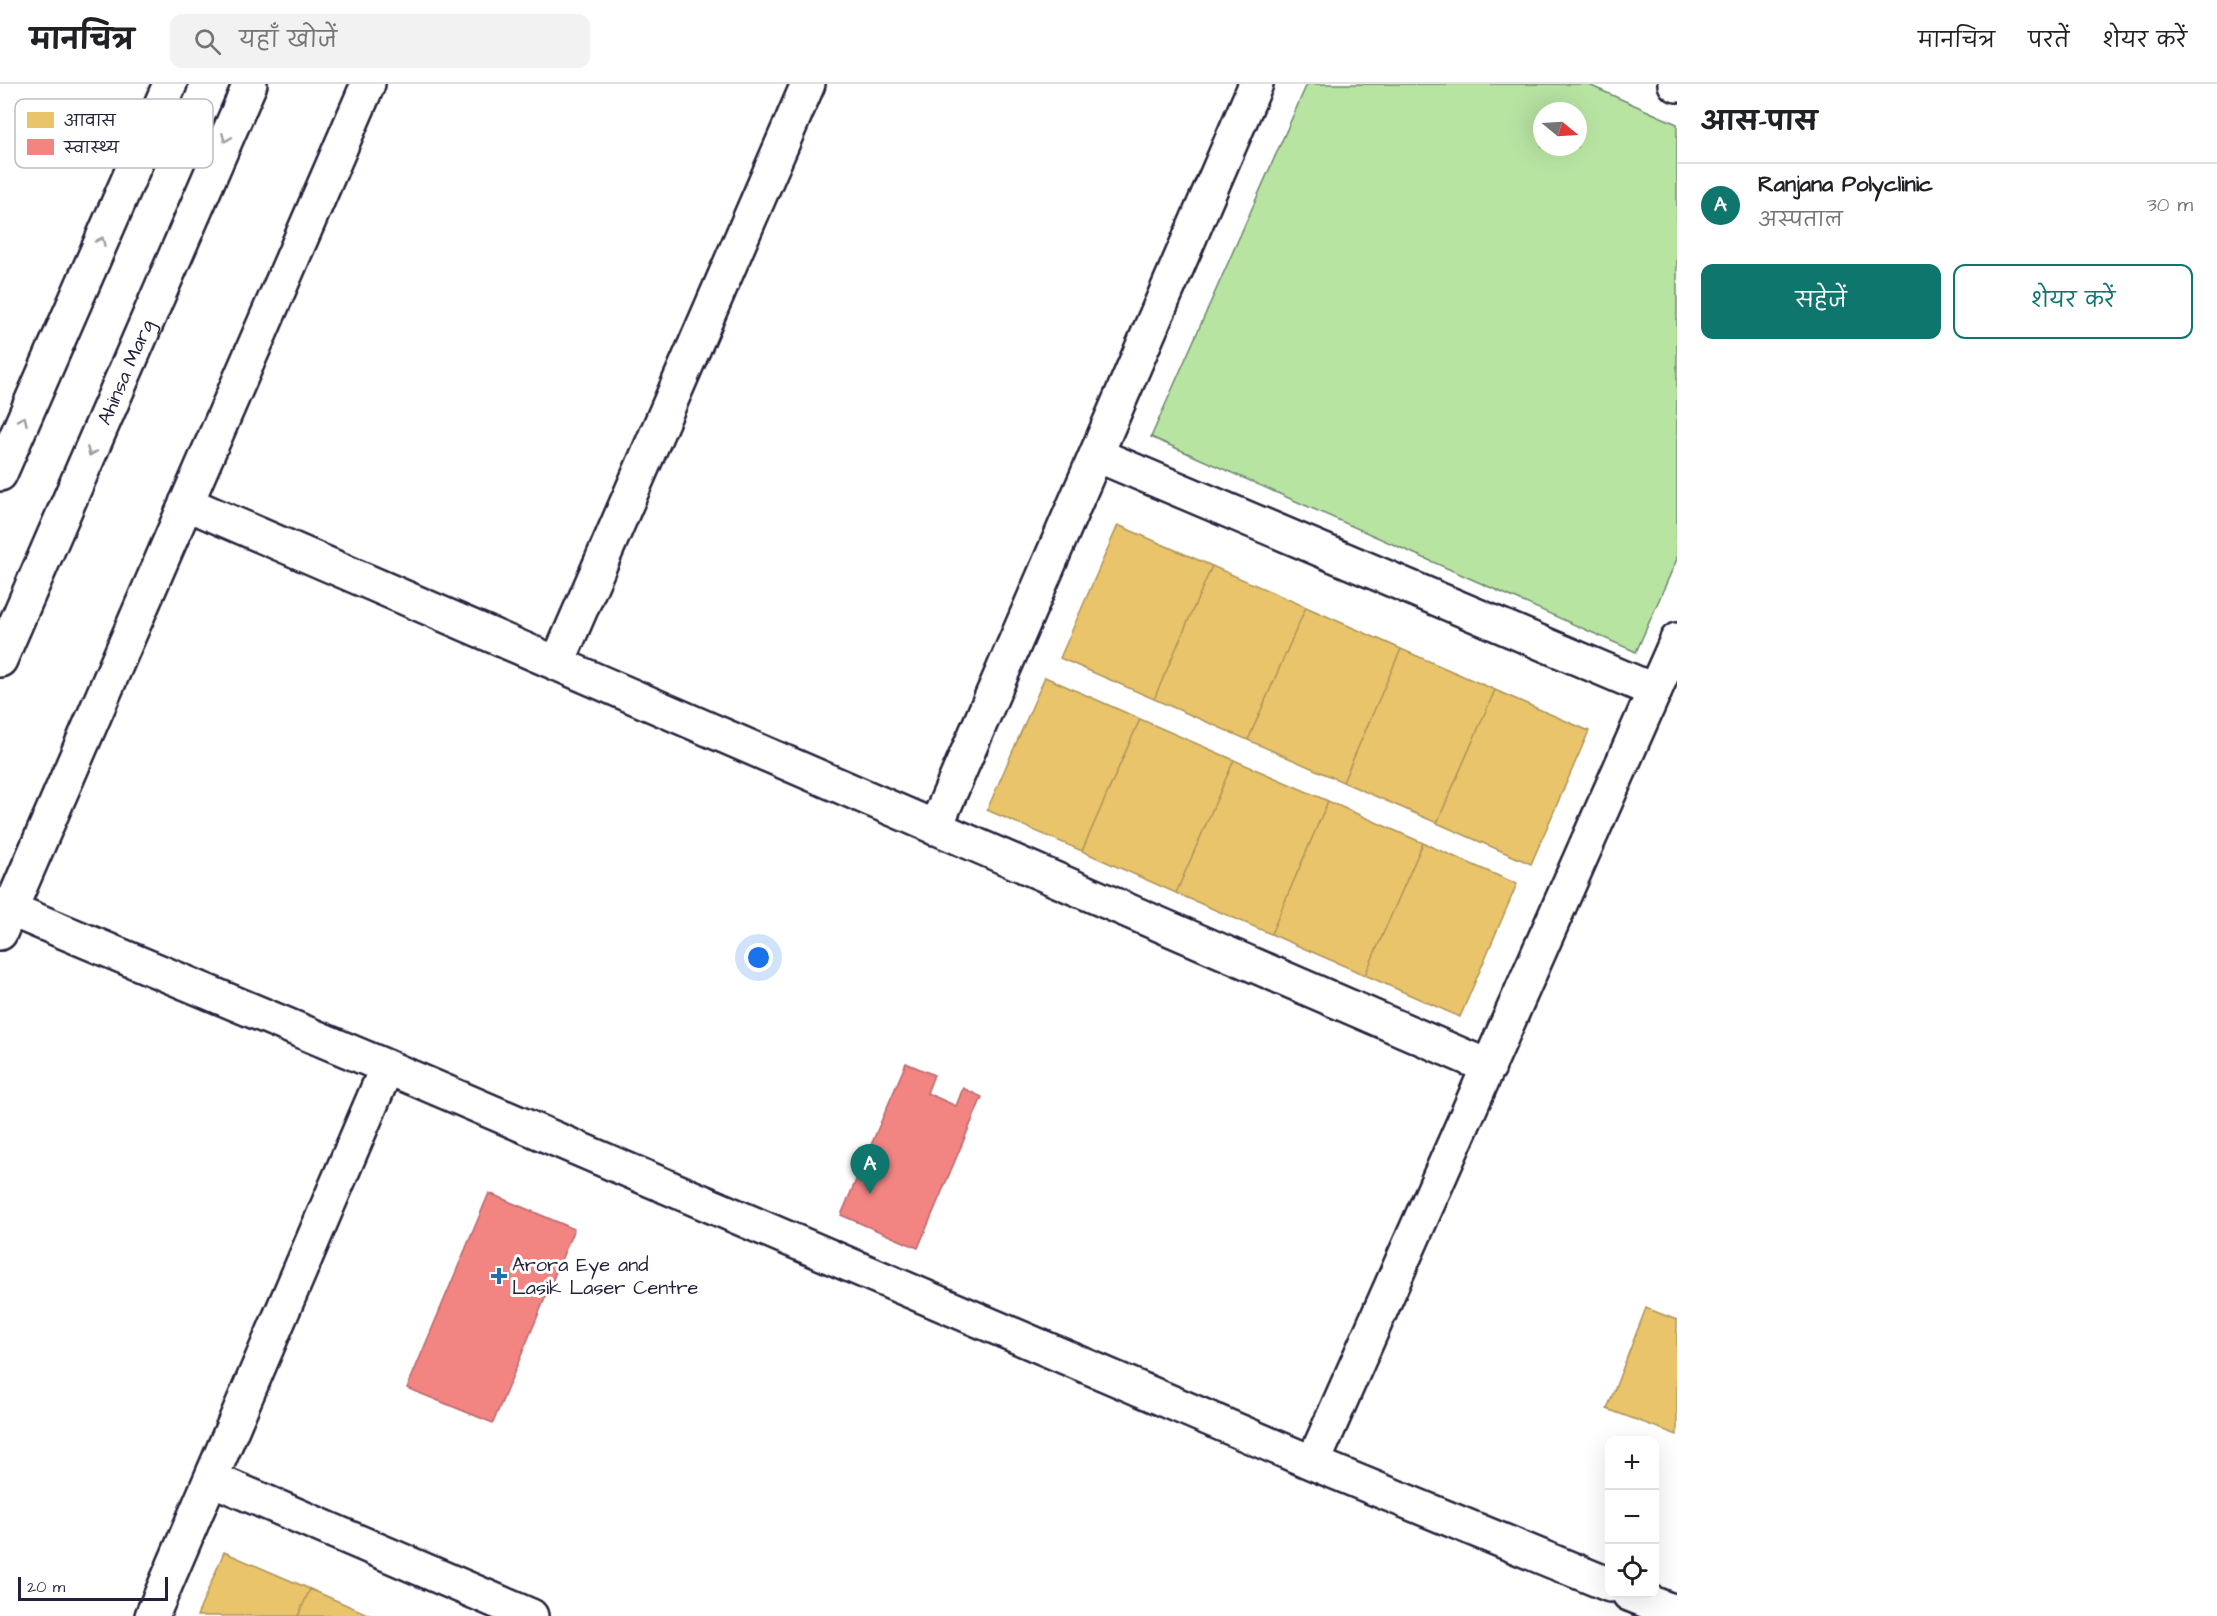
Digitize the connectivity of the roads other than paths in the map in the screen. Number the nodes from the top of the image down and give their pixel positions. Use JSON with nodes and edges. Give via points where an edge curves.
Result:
{"nodes":[{"id":1,"x":170,"y":84,"type":"edge"},
{"id":2,"x":250,"y":84,"type":"edge"},
{"id":3,"x":368,"y":84,"type":"edge"},
{"id":4,"x":808,"y":84,"type":"edge"},
{"id":5,"x":1256,"y":84,"type":"edge"},
{"id":6,"x":163,"y":99,"type":"edge"},
{"id":7,"x":133,"y":168,"type":"edge"},
{"id":8,"x":1096,"y":455,"type":"junction"},
{"id":9,"x":0,"y":474,"type":"edge"},
{"id":10,"x":186,"y":503,"type":"junction"},
{"id":11,"x":1677,"y":640,"type":"edge"},
{"id":12,"x":0,"y":660,"type":"edge"},
{"id":13,"x":557,"y":664,"type":"junction"},
{"id":14,"x":1655,"y":691,"type":"junction"},
{"id":15,"x":935,"y":828,"type":"junction"},
{"id":16,"x":3,"y":916,"type":"edge"},
{"id":17,"x":387,"y":1067,"type":"junction"},
{"id":18,"x":1489,"y":1067,"type":"junction"},
{"id":19,"x":1313,"y":1463,"type":"junction"},
{"id":20,"x":212,"y":1479,"type":"junction"},
{"id":21,"x":1605,"y":1583,"type":"edge"},
{"id":22,"x":1641,"y":1598,"type":"edge"},
{"id":23,"x":1677,"y":1613,"type":"edge"},
{"id":24,"x":153,"y":1616,"type":"edge"},
{"id":25,"x":531,"y":1616,"type":"edge"}],
"edges":[{"from":6,"to":1,"type":"street","one_way":true},
{"from":2,"to":12,"type":"street","name":"Ahinsa Marg","one_way":true},
{"from":3,"to":10,"type":"street"},
{"from":4,"to":13,"type":"street"},
{"from":5,"to":8,"type":"street"},
{"from":9,"to":7,"type":"street","one_way":true},
{"from":8,"to":14,"type":"street"},
{"from":8,"to":15,"type":"street"},
{"from":10,"to":13,"type":"street"},
{"from":10,"to":16,"type":"street"},
{"from":11,"to":14,"type":"street"},
{"from":13,"to":15,"type":"street"},
{"from":14,"to":18,"type":"street"},
{"from":15,"to":18,"type":"street"},
{"from":16,"to":17,"type":"street"},
{"from":17,"to":19,"type":"street"},
{"from":17,"to":20,"type":"street"},
{"from":18,"to":19,"type":"street"},
{"from":19,"to":21,"type":"street"},
{"from":20,"to":24,"type":"street"},
{"from":20,"to":25,"type":"street"},
{"from":22,"to":23,"type":"street"}]}
